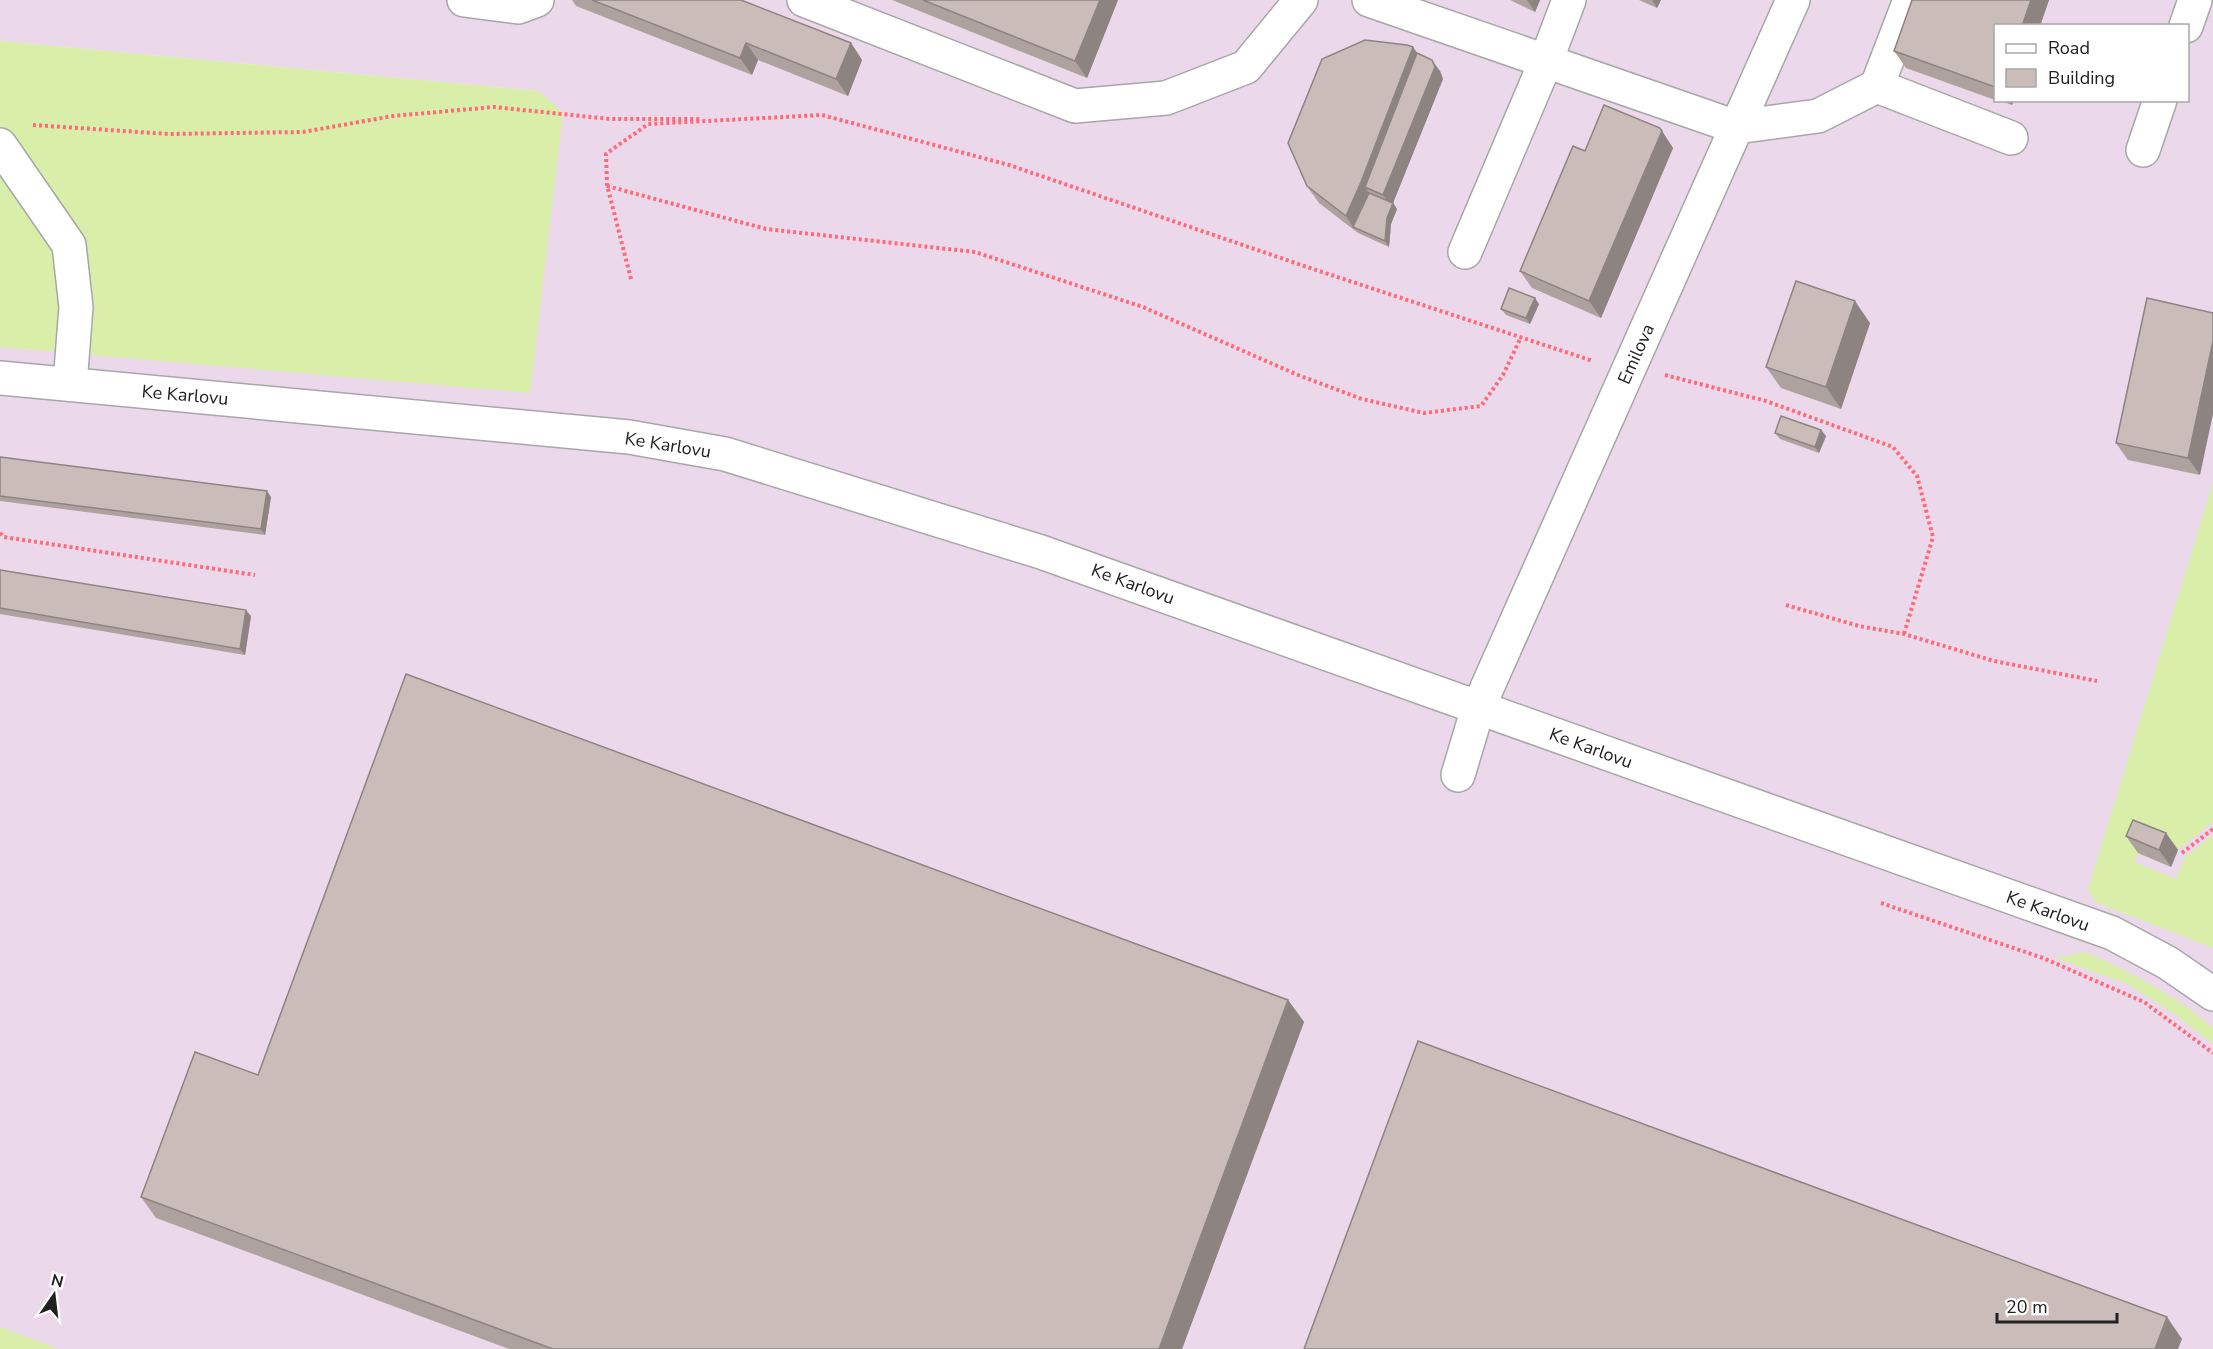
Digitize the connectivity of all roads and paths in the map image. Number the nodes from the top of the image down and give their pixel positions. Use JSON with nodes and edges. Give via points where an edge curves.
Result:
{"nodes":[{"id":1,"x":464,"y":0,"type":"edge"},
{"id":2,"x":537,"y":0,"type":"edge"},
{"id":3,"x":804,"y":0,"type":"edge"},
{"id":4,"x":1301,"y":0,"type":"edge"},
{"id":5,"x":1369,"y":0,"type":"edge"},
{"id":6,"x":1569,"y":0,"type":"edge"},
{"id":7,"x":1792,"y":0,"type":"edge"},
{"id":8,"x":1910,"y":0,"type":"edge"},
{"id":9,"x":2195,"y":0,"type":"edge"},
{"id":10,"x":2187,"y":24,"type":"edge"},
{"id":11,"x":1546,"y":61,"type":"junction"},
{"id":12,"x":1877,"y":86,"type":"junction"},
{"id":13,"x":2159,"y":102,"type":"edge"},
{"id":14,"x":755,"y":119,"type":"junction"},
{"id":15,"x":1736,"y":127,"type":"junction"},
{"id":16,"x":11,"y":135,"type":"edge"},
{"id":17,"x":2012,"y":138,"type":"dead end"},
{"id":18,"x":2143,"y":150,"type":"dead end"},
{"id":19,"x":607,"y":185,"type":"junction"},
{"id":20,"x":1465,"y":252,"type":"dead end"},
{"id":21,"x":632,"y":279,"type":"dead end"},
{"id":22,"x":1521,"y":337,"type":"junction"},
{"id":23,"x":1600,"y":363,"type":"dead end"},
{"id":24,"x":0,"y":378,"type":"edge"},
{"id":25,"x":1681,"y":378,"type":"dead end"},
{"id":26,"x":70,"y":384,"type":"junction"},
{"id":27,"x":0,"y":533,"type":"edge"},
{"id":28,"x":255,"y":575,"type":"dead end"},
{"id":29,"x":1786,"y":604,"type":"dead end"},
{"id":30,"x":1904,"y":634,"type":"junction"},
{"id":31,"x":2097,"y":681,"type":"dead end"},
{"id":32,"x":1478,"y":708,"type":"junction"},
{"id":33,"x":1458,"y":775,"type":"dead end"},
{"id":34,"x":2213,"y":829,"type":"edge"},
{"id":35,"x":2182,"y":853,"type":"dead end"},
{"id":36,"x":1881,"y":903,"type":"dead end"},
{"id":37,"x":2213,"y":994,"type":"edge"},
{"id":38,"x":2213,"y":1053,"type":"edge"}],
"edges":[{"from":1,"to":2,"type":"street","via":[[518,7]]},
{"from":3,"to":4,"type":"street","via":[[1076,106],[1166,98],[1246,67]]},
{"from":5,"to":11,"type":"street"},
{"from":6,"to":11,"type":"street"},
{"from":7,"to":15,"type":"street","name":"Emilova"},
{"from":8,"to":12,"type":"street"},
{"from":9,"to":10,"type":"street"},
{"from":11,"to":15,"type":"street"},
{"from":11,"to":20,"type":"street"},
{"from":12,"to":15,"type":"street","via":[[1818,116]]},
{"from":12,"to":17,"type":"street"},
{"from":13,"to":18,"type":"street"},
{"from":14,"to":16,"type":"path","via":[[610,119],[494,107],[393,116],[303,132]]},
{"from":14,"to":19,"type":"path","via":[[648,124],[606,154]]},
{"from":14,"to":22,"type":"path","via":[[822,115],[1009,165]]},
{"from":15,"to":32,"type":"street","name":"Emilova"},
{"from":16,"to":26,"type":"street","via":[[69,244],[76,307]]},
{"from":19,"to":21,"type":"path"},
{"from":19,"to":22,"type":"path","via":[[765,229],[975,252],[1143,307],[1362,399],[1424,413],[1482,406],[1503,375]]},
{"from":22,"to":23,"type":"path"},
{"from":24,"to":26,"type":"street","name":"Ke Karlovu"},
{"from":25,"to":30,"type":"path","via":[[1766,401],[1893,447],[1917,476],[1933,537]]},
{"from":26,"to":32,"type":"street","name":"Ke Karlovu","via":[[629,437],[725,454],[1041,552]]},
{"from":27,"to":28,"type":"path","via":[[4,537]]},
{"from":29,"to":30,"type":"path","via":[[1859,626]]},
{"from":30,"to":31,"type":"path","via":[[1994,661]]},
{"from":32,"to":33,"type":"street","name":"Emilova"},
{"from":32,"to":37,"type":"street","name":"Ke Karlovu","via":[[2112,933],[2168,963]]},
{"from":34,"to":35,"type":"path"},
{"from":36,"to":38,"type":"path","via":[[2043,958],[2144,1002]]}]}
